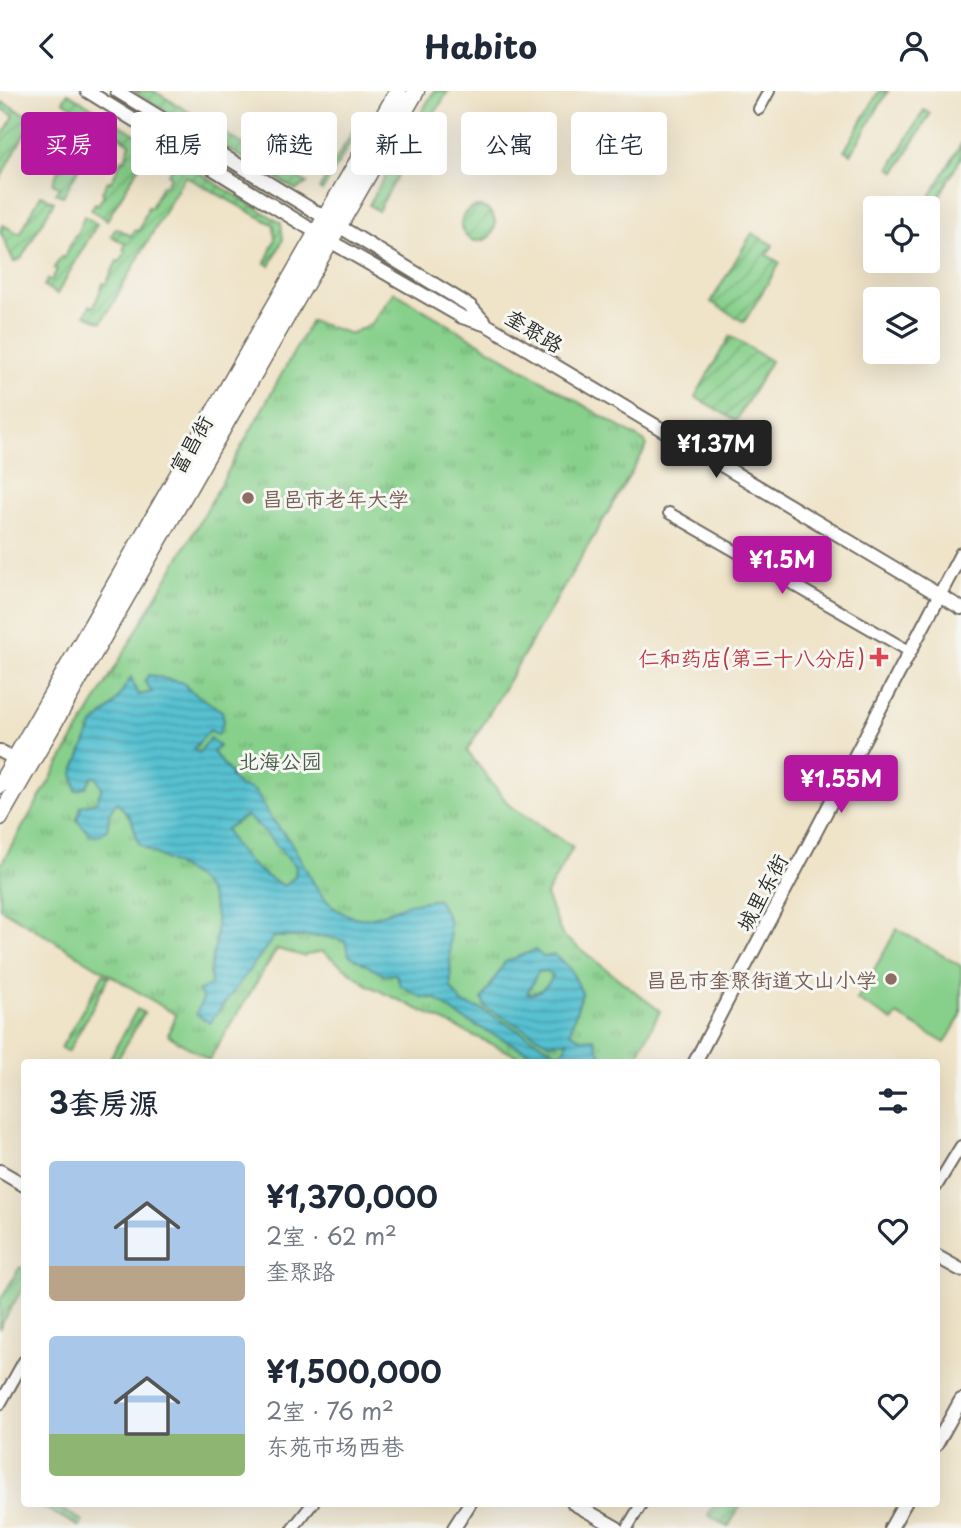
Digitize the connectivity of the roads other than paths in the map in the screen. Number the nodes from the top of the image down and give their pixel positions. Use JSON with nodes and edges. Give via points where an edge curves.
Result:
{"nodes":[{"id":1,"x":87,"y":91,"type":"edge"},
{"id":2,"x":117,"y":91,"type":"edge"},
{"id":3,"x":398,"y":91,"type":"edge"},
{"id":4,"x":416,"y":91,"type":"edge"},
{"id":5,"x":769,"y":91,"type":"edge"},
{"id":6,"x":759,"y":109,"type":"dead end"},
{"id":7,"x":332,"y":222,"type":"junction"},
{"id":8,"x":324,"y":237,"type":"junction"},
{"id":9,"x":487,"y":325,"type":"junction"},
{"id":10,"x":670,"y":513,"type":"dead end"},
{"id":11,"x":961,"y":554,"type":"edge"},
{"id":12,"x":939,"y":595,"type":"junction"},
{"id":13,"x":961,"y":608,"type":"edge"},
{"id":14,"x":909,"y":651,"type":"junction"},
{"id":15,"x":0,"y":751,"type":"edge"},
{"id":16,"x":22,"y":762,"type":"junction"},
{"id":17,"x":0,"y":785,"type":"edge"},
{"id":18,"x":0,"y":817,"type":"edge"},
{"id":19,"x":697,"y":1059,"type":"edge"},
{"id":20,"x":961,"y":1146,"type":"edge"},
{"id":21,"x":0,"y":1171,"type":"edge"},
{"id":22,"x":940,"y":1180,"type":"edge"},
{"id":23,"x":21,"y":1183,"type":"edge"},
{"id":24,"x":940,"y":1258,"type":"edge"},
{"id":25,"x":961,"y":1270,"type":"edge"},
{"id":26,"x":21,"y":1366,"type":"edge"},
{"id":27,"x":961,"y":1400,"type":"edge"},
{"id":28,"x":0,"y":1404,"type":"edge"},
{"id":29,"x":940,"y":1438,"type":"edge"},
{"id":30,"x":310,"y":1507,"type":"edge"},
{"id":31,"x":467,"y":1507,"type":"edge"},
{"id":32,"x":580,"y":1507,"type":"edge"},
{"id":33,"x":640,"y":1507,"type":"edge"},
{"id":34,"x":903,"y":1507,"type":"edge"},
{"id":35,"x":613,"y":1527,"type":"edge"},
{"id":36,"x":293,"y":1528,"type":"edge"},
{"id":37,"x":454,"y":1528,"type":"edge"},
{"id":38,"x":627,"y":1528,"type":"edge"},
{"id":39,"x":891,"y":1528,"type":"edge"}],
"edges":[{"from":1,"to":8,"type":"street","name":"奎聚路"},
{"from":2,"to":7,"type":"street"},
{"from":3,"to":7,"type":"main road","name":"富昌街"},
{"from":4,"to":7,"type":"main road","name":"富昌街"},
{"from":5,"to":6,"type":"street"},
{"from":7,"to":8,"type":"main road","name":"富昌街"},
{"from":7,"to":9,"type":"street","via":[[470,306]]},
{"from":8,"to":9,"type":"street","name":"奎聚路","via":[[462,317]]},
{"from":8,"to":16,"type":"main road","name":"富昌街"},
{"from":9,"to":12,"type":"street","name":"奎聚路"},
{"from":10,"to":14,"type":"street"},
{"from":11,"to":12,"type":"street","name":"城里东街"},
{"from":12,"to":13,"type":"street","name":"奎聚路"},
{"from":12,"to":14,"type":"street","name":"城里东街"},
{"from":14,"to":19,"type":"street","name":"城里东街"},
{"from":15,"to":16,"type":"street"},
{"from":16,"to":17,"type":"main road","name":"富昌街"},
{"from":16,"to":18,"type":"main road","name":"富昌街"},
{"from":20,"to":22,"type":"street"},
{"from":21,"to":23,"type":"street"},
{"from":24,"to":25,"type":"street"},
{"from":26,"to":28,"type":"street"},
{"from":27,"to":29,"type":"street"},
{"from":30,"to":36,"type":"street"},
{"from":31,"to":37,"type":"street"},
{"from":32,"to":35,"type":"street"},
{"from":33,"to":38,"type":"street"},
{"from":34,"to":39,"type":"street"}]}
